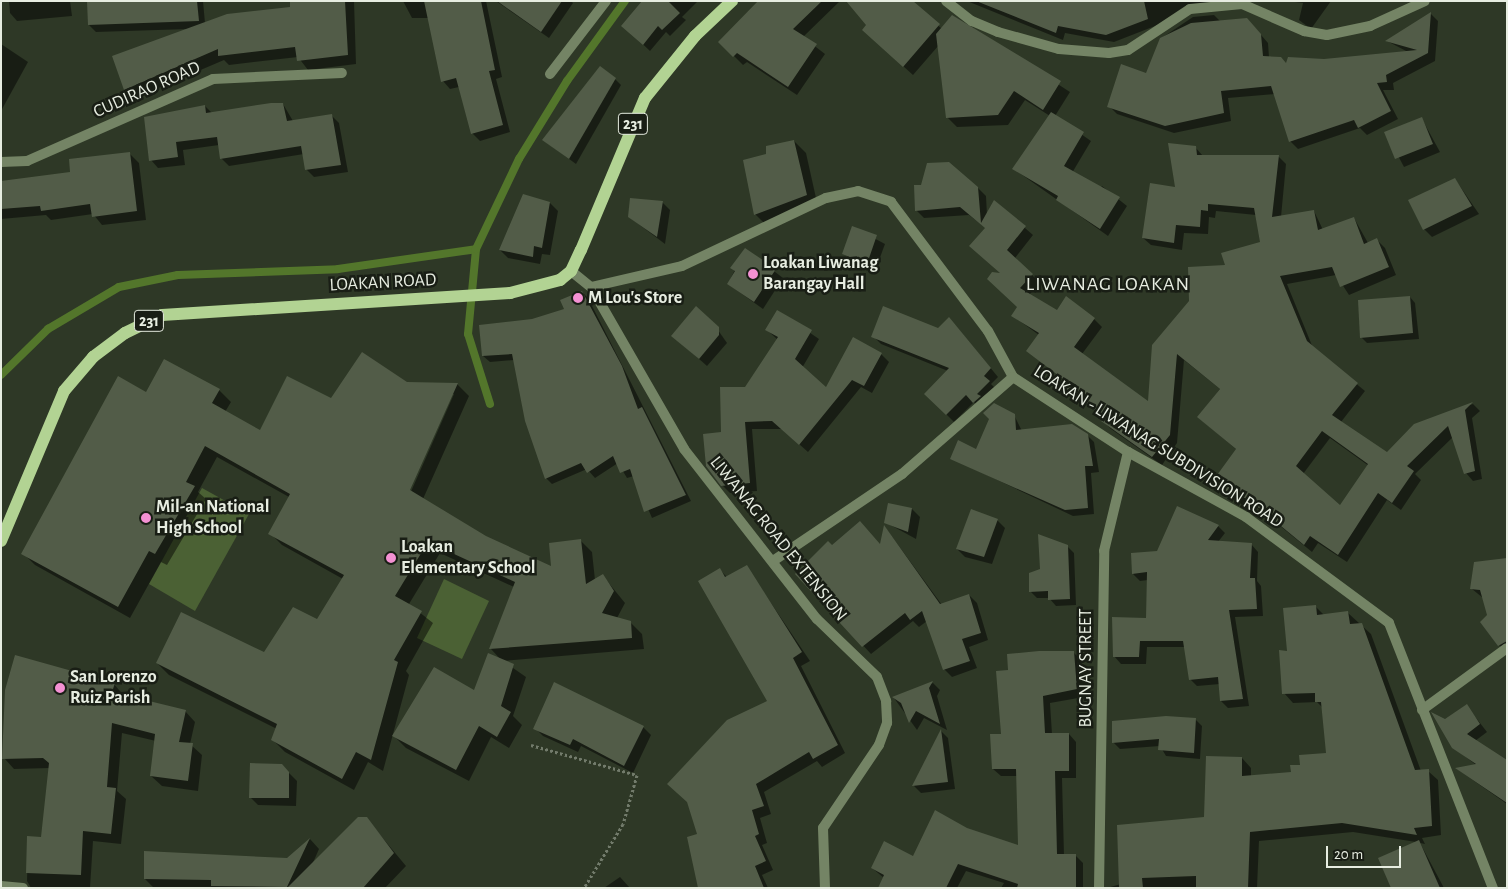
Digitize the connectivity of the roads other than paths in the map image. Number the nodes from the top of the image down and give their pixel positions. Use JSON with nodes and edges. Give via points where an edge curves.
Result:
{"nodes":[{"id":1,"x":606,"y":1,"type":"edge"},
{"id":2,"x":732,"y":1,"type":"edge"},
{"id":3,"x":946,"y":1,"type":"edge"},
{"id":4,"x":1424,"y":1,"type":"edge"},
{"id":5,"x":342,"y":73,"type":"dead end"},
{"id":6,"x":550,"y":74,"type":"dead end"},
{"id":7,"x":1,"y":162,"type":"edge"},
{"id":8,"x":572,"y":270,"type":"junction"},
{"id":9,"x":591,"y":286,"type":"junction"},
{"id":10,"x":1013,"y":376,"type":"junction"},
{"id":11,"x":1128,"y":452,"type":"junction"},
{"id":12,"x":1,"y":541,"type":"edge"},
{"id":13,"x":773,"y":561,"type":"junction"},
{"id":14,"x":1507,"y":648,"type":"edge"},
{"id":15,"x":1422,"y":710,"type":"junction"},
{"id":16,"x":1,"y":886,"type":"edge"},
{"id":17,"x":23,"y":888,"type":"edge"},
{"id":18,"x":825,"y":888,"type":"edge"},
{"id":19,"x":1099,"y":888,"type":"edge"},
{"id":20,"x":1493,"y":888,"type":"edge"}],
"edges":[{"from":1,"to":6,"type":"street"},
{"from":2,"to":8,"type":"main road","number":"231","via":[[695,36],[644,98]]},
{"from":3,"to":4,"type":"street","via":[[972,21],[998,32],[1059,49],[1109,53],[1128,50],[1190,9],[1242,4],[1304,32],[1328,35],[1370,26]]},
{"from":5,"to":7,"type":"street","name":"CUDIRAO ROAD","via":[[213,78],[27,161]]},
{"from":8,"to":9,"type":"street","name":"LIWANAG ROAD EXTENSION"},
{"from":8,"to":12,"type":"main road","name":"LOAKAN ROAD","number":"231","via":[[560,280],[510,293],[162,315],[125,333],[93,357],[64,391]]},
{"from":9,"to":10,"type":"street","name":"LOAKAN - LIWANAG SUBDIVISION ROAD","via":[[682,266],[826,198],[858,191],[891,202],[988,331]]},
{"from":9,"to":13,"type":"street","name":"LIWANAG ROAD EXTENSION","via":[[684,449]]},
{"from":10,"to":11,"type":"street","name":"LOAKAN - LIWANAG SUBDIVISION ROAD"},
{"from":10,"to":13,"type":"street","via":[[902,474]]},
{"from":11,"to":15,"type":"street","name":"LOAKAN - LIWANAG SUBDIVISION ROAD","via":[[1246,517],[1377,610],[1389,623]]},
{"from":11,"to":19,"type":"street","name":"BUGNAY STREET","via":[[1104,551]]},
{"from":13,"to":18,"type":"street","name":"LIWANAG ROAD EXTENSION","via":[[817,619],[877,677],[886,701],[888,723],[879,745],[823,828]]},
{"from":14,"to":15,"type":"street"},
{"from":15,"to":20,"type":"street","name":"LOAKAN - LIWANAG SUBDIVISION ROAD"},
{"from":16,"to":17,"type":"street"}]}
